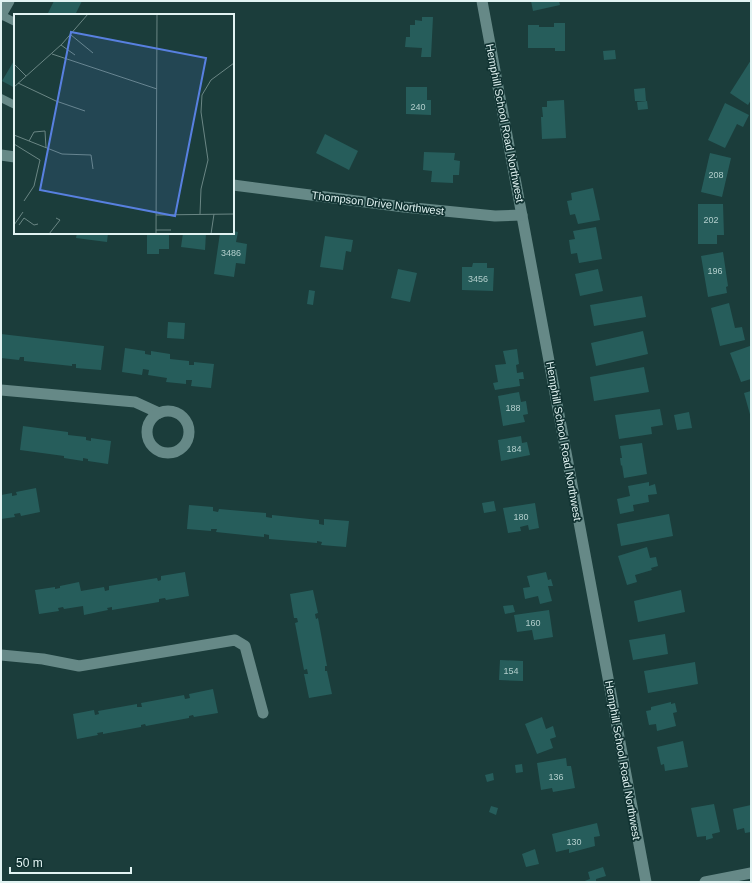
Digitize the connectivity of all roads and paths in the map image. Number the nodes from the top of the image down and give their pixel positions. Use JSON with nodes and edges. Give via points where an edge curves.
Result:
{"nodes":[{"id":1,"x":9,"y":1,"type":"edge"},
{"id":2,"x":482,"y":1,"type":"edge"},
{"id":3,"x":1,"y":15,"type":"edge"},
{"id":4,"x":14,"y":22,"type":"edge"},
{"id":5,"x":1,"y":98,"type":"edge"},
{"id":6,"x":14,"y":104,"type":"edge"},
{"id":7,"x":1,"y":155,"type":"edge"},
{"id":8,"x":14,"y":157,"type":"edge"},
{"id":9,"x":234,"y":185,"type":"edge"},
{"id":10,"x":522,"y":215,"type":"junction"},
{"id":11,"x":1,"y":390,"type":"edge"},
{"id":12,"x":159,"y":413,"type":"dead end"},
{"id":13,"x":1,"y":655,"type":"edge"},
{"id":14,"x":263,"y":713,"type":"dead end"},
{"id":15,"x":751,"y":873,"type":"edge"},
{"id":16,"x":646,"y":882,"type":"edge"},
{"id":17,"x":705,"y":882,"type":"edge"}],
"edges":[{"from":1,"to":3,"type":"street"},
{"from":2,"to":10,"type":"street","name":"Hemphill School Road Northwest"},
{"from":3,"to":4,"type":"lane"},
{"from":5,"to":6,"type":"lane"},
{"from":7,"to":8,"type":"street"},
{"from":9,"to":10,"type":"street","name":"Thompson Drive Northwest","via":[[427,209],[495,216]]},
{"from":10,"to":16,"type":"street","name":"Hemphill School Road Northwest"},
{"from":11,"to":12,"type":"street","via":[[134,402]]},
{"from":13,"to":14,"type":"street","via":[[79,666],[235,640],[245,646]]},
{"from":15,"to":17,"type":"street"}]}
